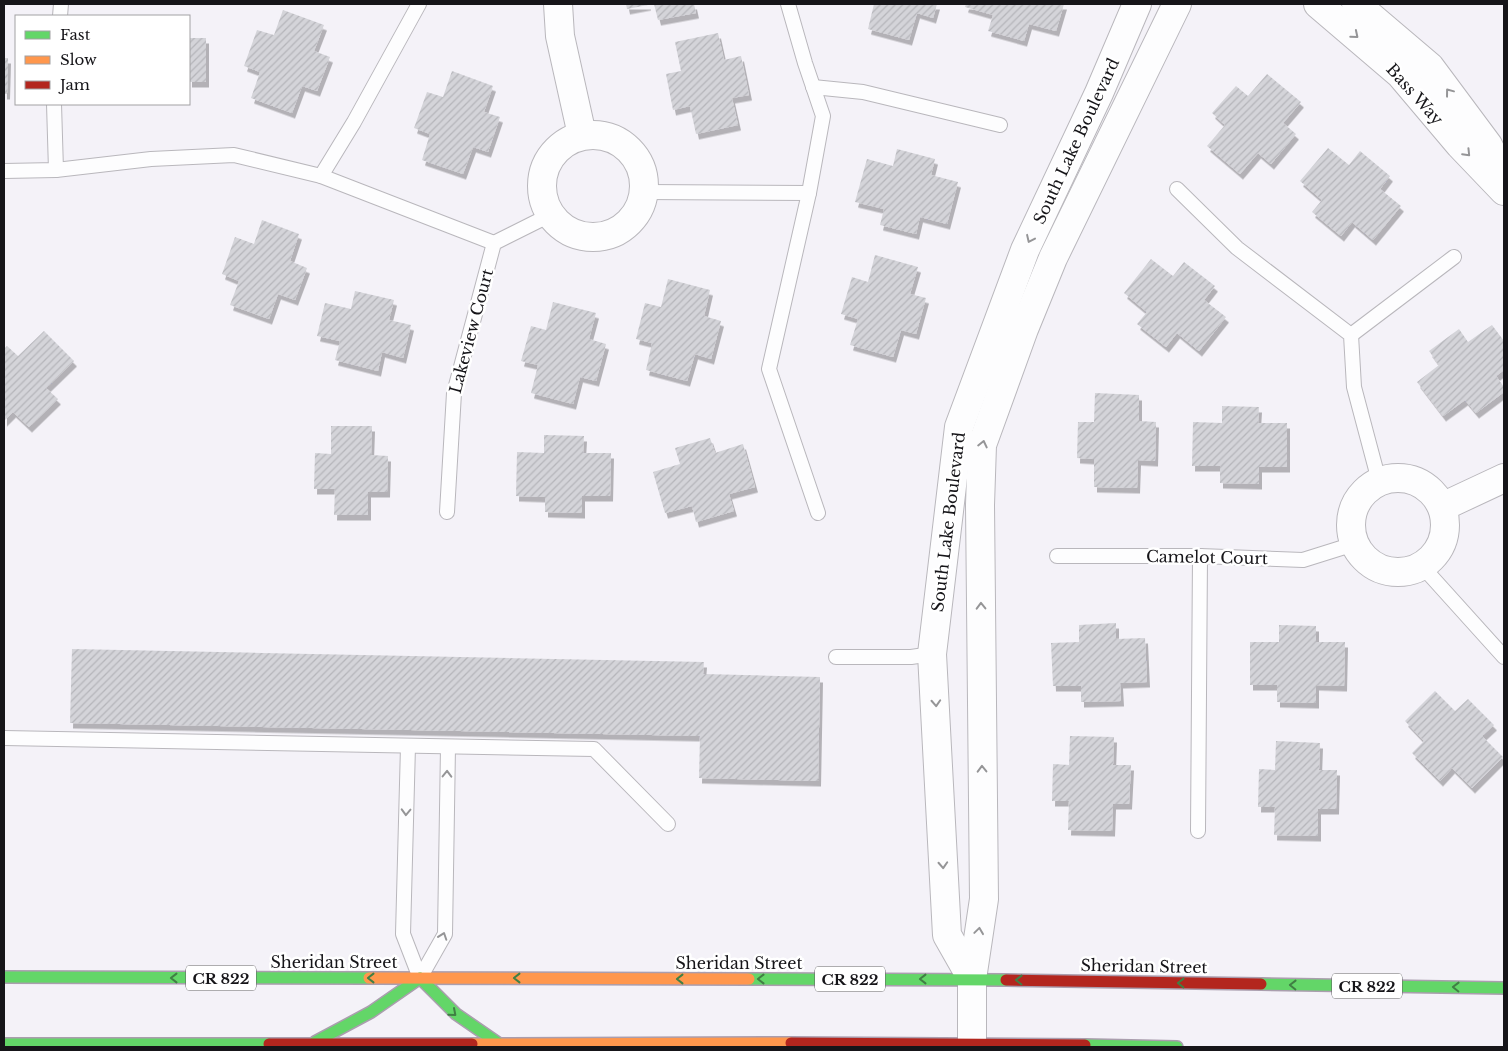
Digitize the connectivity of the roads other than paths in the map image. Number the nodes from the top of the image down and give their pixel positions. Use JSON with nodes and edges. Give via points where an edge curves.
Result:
{"nodes":[{"id":1,"x":419,"y":4,"type":"edge"},
{"id":2,"x":558,"y":4,"type":"edge"},
{"id":3,"x":788,"y":4,"type":"edge"},
{"id":4,"x":1138,"y":4,"type":"edge"},
{"id":5,"x":1178,"y":4,"type":"edge"},
{"id":6,"x":1318,"y":4,"type":"edge"},
{"id":7,"x":1356,"y":4,"type":"edge"},
{"id":8,"x":813,"y":87,"type":"junction"},
{"id":9,"x":54,"y":105,"type":"edge"},
{"id":10,"x":1000,"y":125,"type":"dead end"},
{"id":11,"x":582,"y":135,"type":"junction"},
{"id":12,"x":56,"y":170,"type":"junction"},
{"id":13,"x":4,"y":171,"type":"edge"},
{"id":14,"x":321,"y":176,"type":"junction"},
{"id":15,"x":1504,"y":177,"type":"edge"},
{"id":16,"x":1177,"y":188,"type":"dead end"},
{"id":17,"x":1504,"y":191,"type":"edge"},
{"id":18,"x":645,"y":192,"type":"junction"},
{"id":19,"x":809,"y":193,"type":"junction"},
{"id":20,"x":550,"y":215,"type":"junction"},
{"id":21,"x":494,"y":242,"type":"junction"},
{"id":22,"x":1454,"y":257,"type":"dead end"},
{"id":23,"x":1351,"y":335,"type":"junction"},
{"id":24,"x":1504,"y":478,"type":"edge"},
{"id":25,"x":1379,"y":481,"type":"junction"},
{"id":26,"x":1442,"y":507,"type":"junction"},
{"id":27,"x":447,"y":512,"type":"dead end"},
{"id":28,"x":818,"y":513,"type":"dead end"},
{"id":29,"x":1354,"y":544,"type":"junction"},
{"id":30,"x":1057,"y":556,"type":"dead end"},
{"id":31,"x":1200,"y":556,"type":"junction"},
{"id":32,"x":1421,"y":565,"type":"junction"},
{"id":33,"x":932,"y":654,"type":"junction"},
{"id":34,"x":836,"y":657,"type":"dead end"},
{"id":35,"x":1504,"y":657,"type":"edge"},
{"id":36,"x":4,"y":738,"type":"edge"},
{"id":37,"x":408,"y":746,"type":"junction"},
{"id":38,"x":448,"y":747,"type":"junction"},
{"id":39,"x":668,"y":824,"type":"dead end"},
{"id":40,"x":1198,"y":831,"type":"dead end"},
{"id":41,"x":4,"y":977,"type":"edge"},
{"id":42,"x":420,"y":978,"type":"junction"},
{"id":43,"x":972,"y":979,"type":"junction"},
{"id":44,"x":1504,"y":988,"type":"edge"},
{"id":45,"x":498,"y":1043,"type":"junction"},
{"id":46,"x":972,"y":1043,"type":"junction"},
{"id":47,"x":4,"y":1044,"type":"edge"},
{"id":48,"x":312,"y":1044,"type":"junction"},
{"id":49,"x":423,"y":1045,"type":"edge"},
{"id":50,"x":1176,"y":1047,"type":"edge"}],
"edges":[{"from":1,"to":14,"type":"lane"},
{"from":2,"to":11,"type":"street","via":[[564,52]]},
{"from":3,"to":8,"type":"lane"},
{"from":4,"to":33,"type":"street","name":"South Lake Boulevard","one_way":true,"via":[[1025,250],[959,427]]},
{"from":43,"to":5,"type":"street","name":"South Lake Boulevard","one_way":true,"via":[[984,899],[982,445],[1053,258]]},
{"from":6,"to":17,"type":"street","name":"Bass Way","one_way":true,"via":[[1400,74]]},
{"from":15,"to":7,"type":"street","name":"Bass Way","one_way":true,"via":[[1488,145],[1430,67]]},
{"from":8,"to":10,"type":"lane","via":[[863,92]]},
{"from":8,"to":19,"type":"lane","via":[[823,116]]},
{"from":9,"to":12,"type":"lane"},
{"from":11,"to":18,"type":"street","via":[[607,136],[629,148],[639,161]]},
{"from":11,"to":20,"type":"street","via":[[554,152],[545,167],[541,183],[543,200]]},
{"from":12,"to":13,"type":"lane"},
{"from":12,"to":14,"type":"lane","via":[[151,159],[234,155]]},
{"from":14,"to":21,"type":"lane"},
{"from":16,"to":23,"type":"lane","via":[[1237,248]]},
{"from":18,"to":19,"type":"lane"},
{"from":18,"to":20,"type":"street","via":[[640,209],[629,224],[614,234],[579,236],[563,228]]},
{"from":19,"to":28,"type":"lane","via":[[769,368]]},
{"from":20,"to":21,"type":"lane"},
{"from":21,"to":27,"type":"lane","name":"Lakeview Court","via":[[454,393]]},
{"from":22,"to":23,"type":"lane"},
{"from":23,"to":25,"type":"lane","via":[[1354,387]]},
{"from":24,"to":26,"type":"street"},
{"from":25,"to":26,"type":"street","via":[[1397,478],[1416,481],[1431,491]]},
{"from":25,"to":29,"type":"street","via":[[1363,492],[1353,507],[1350,525]]},
{"from":26,"to":32,"type":"street","via":[[1446,524],[1442,543],[1432,558]]},
{"from":29,"to":31,"type":"lane","name":"Camelot Court","via":[[1304,560]]},
{"from":29,"to":32,"type":"street","via":[[1364,559],[1380,569],[1398,573]]},
{"from":30,"to":31,"type":"lane","name":"Camelot Court"},
{"from":31,"to":40,"type":"lane"},
{"from":32,"to":35,"type":"lane"},
{"from":33,"to":34,"type":"lane"},
{"from":33,"to":43,"type":"street","name":"South Lake Boulevard","one_way":true,"via":[[947,935]]},
{"from":36,"to":37,"type":"lane"},
{"from":37,"to":38,"type":"lane"},
{"from":37,"to":42,"type":"lane","one_way":true,"via":[[403,934]]},
{"from":38,"to":39,"type":"lane","via":[[594,749]]},
{"from":42,"to":38,"type":"lane","one_way":true,"via":[[445,934]]},
{"from":42,"to":41,"type":"main road","name":"Sheridan Street","number":"CR 822","one_way":true},
{"from":43,"to":42,"type":"main road","name":"Sheridan Street","number":"CR 822","one_way":true},
{"from":42,"to":45,"type":"main road","one_way":true,"via":[[459,1019]]},
{"from":42,"to":48,"type":"main road","via":[[372,1012]]},
{"from":44,"to":43,"type":"main road","name":"Sheridan Street","number":"CR 822","one_way":true},
{"from":43,"to":46,"type":"street","name":"South Lake Boulevard"},
{"from":45,"to":46,"type":"main road"},
{"from":45,"to":49,"type":"main road"},
{"from":46,"to":50,"type":"main road"},
{"from":47,"to":48,"type":"main road"},
{"from":48,"to":49,"type":"main road"}]}
